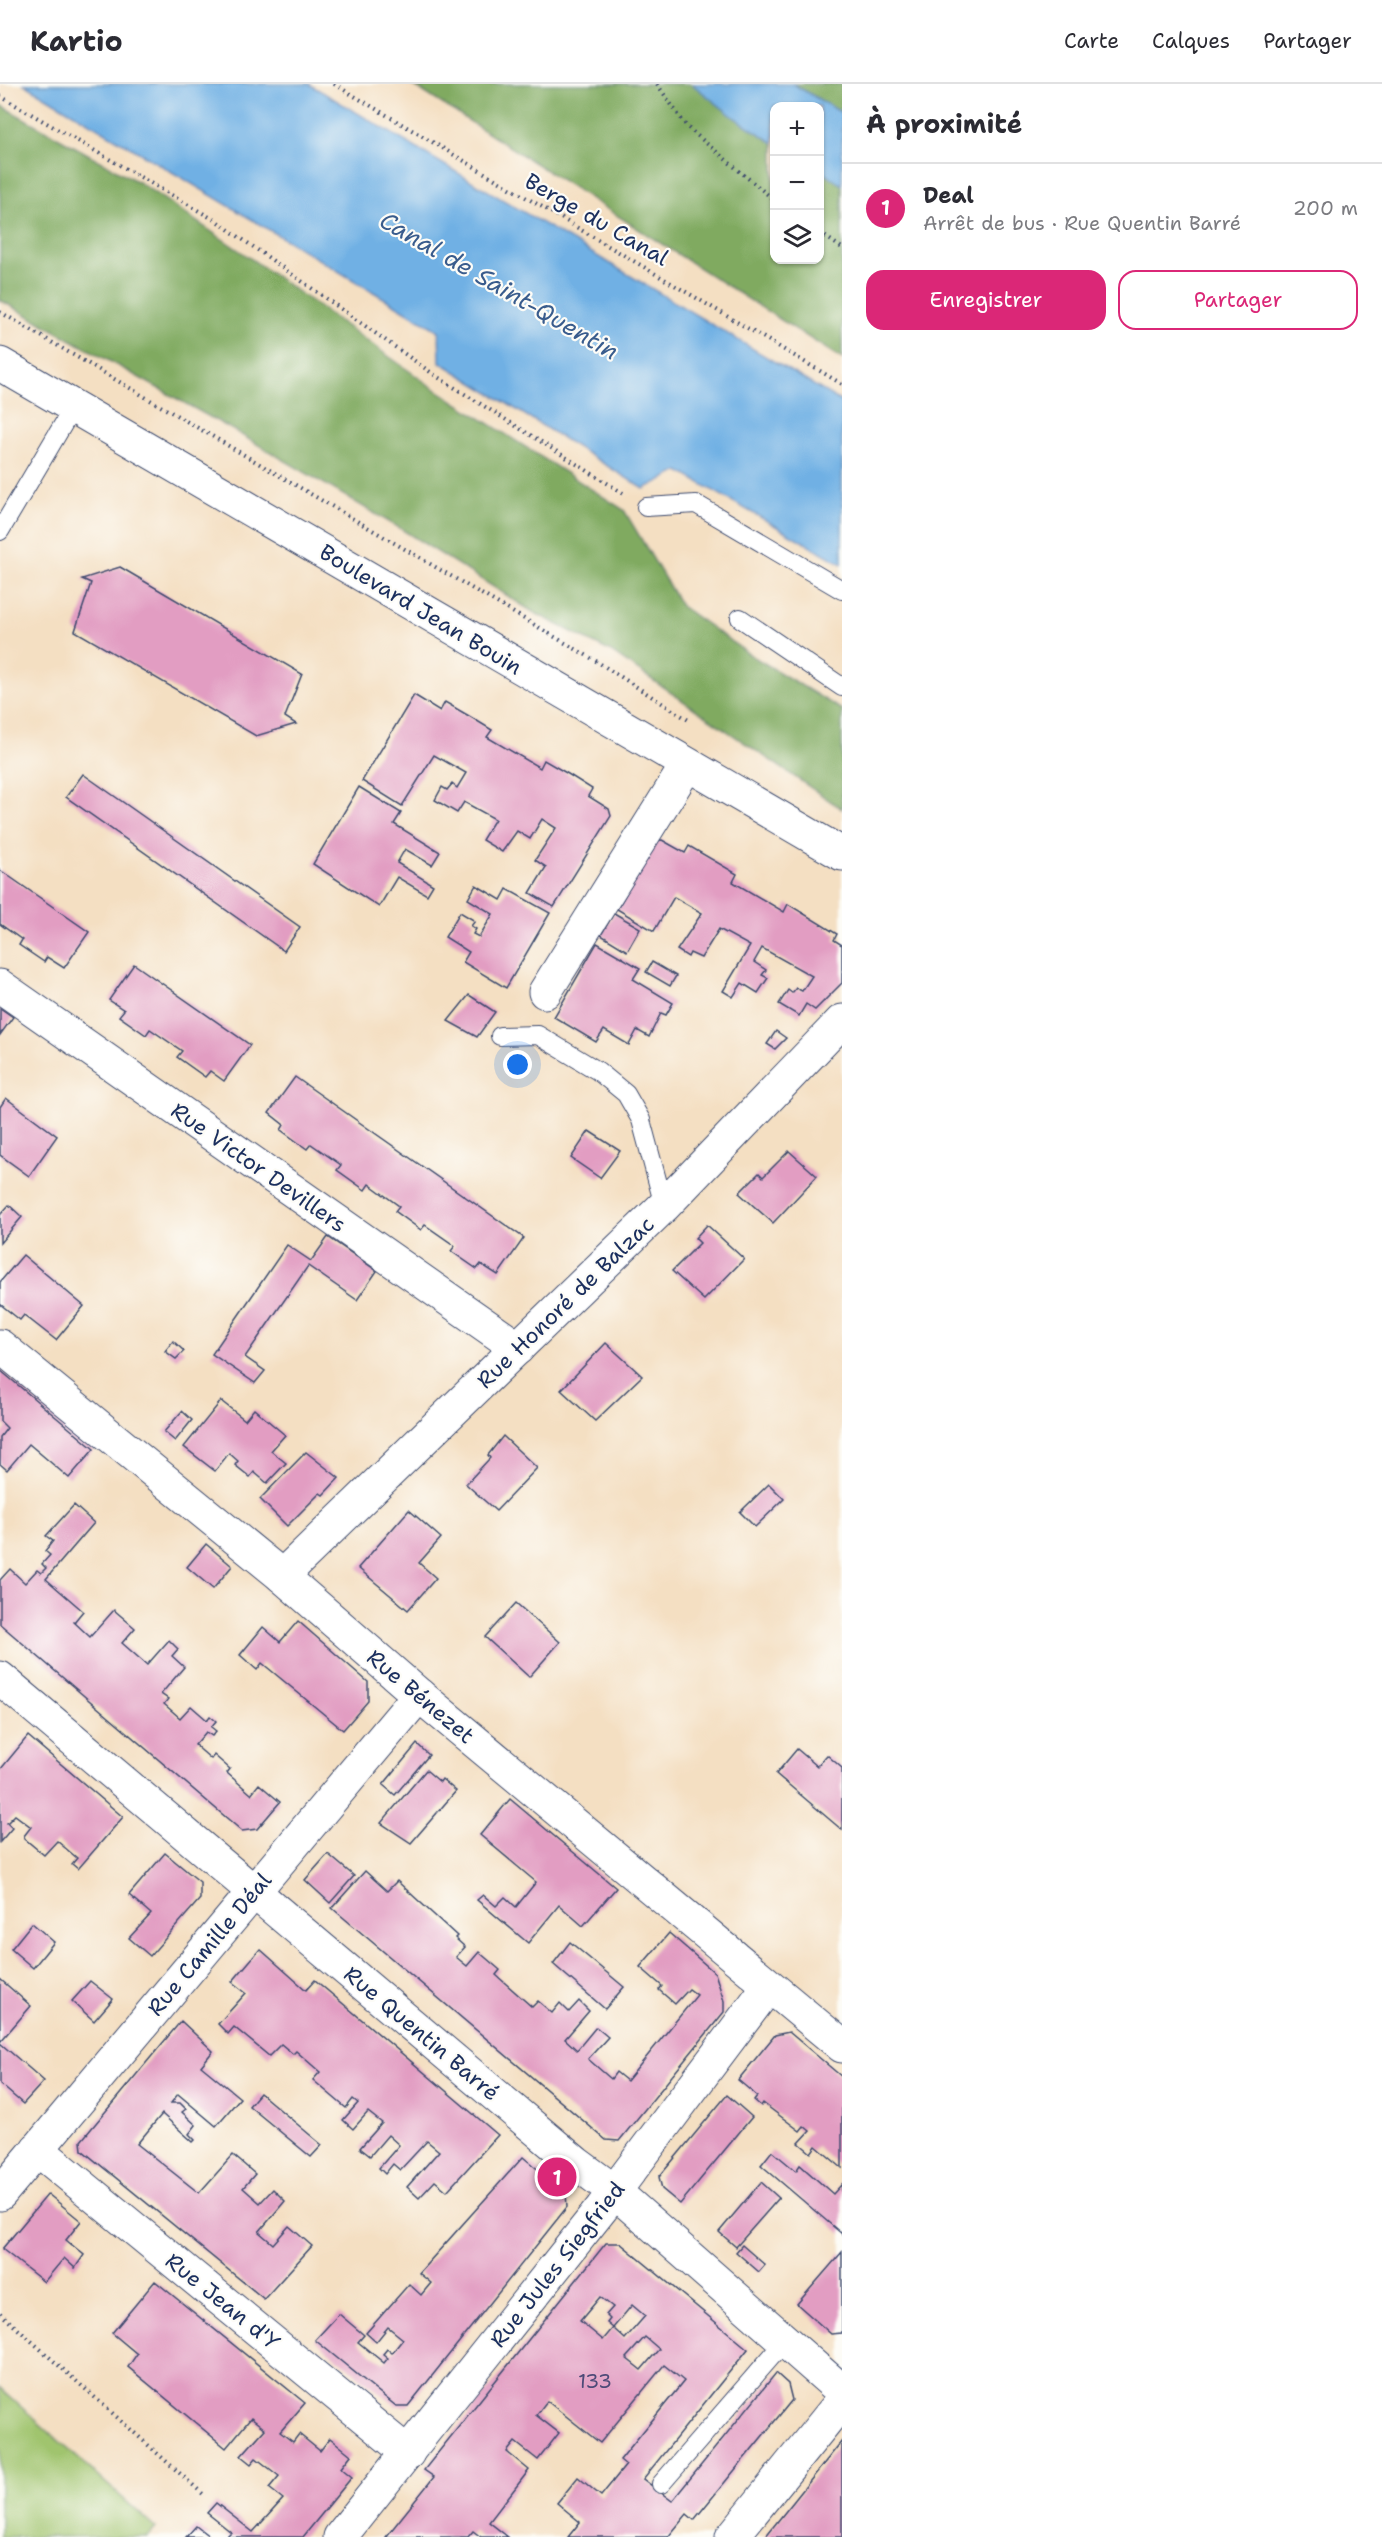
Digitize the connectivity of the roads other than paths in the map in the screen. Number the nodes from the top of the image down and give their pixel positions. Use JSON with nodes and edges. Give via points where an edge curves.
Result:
{"nodes":[{"id":1,"x":0,"y":364,"type":"edge"},
{"id":2,"x":74,"y":406,"type":"junction"},
{"id":3,"x":646,"y":507,"type":"road end"},
{"id":4,"x":0,"y":531,"type":"edge"},
{"id":5,"x":842,"y":590,"type":"edge"},
{"id":6,"x":740,"y":618,"type":"dead end"},
{"id":7,"x":842,"y":687,"type":"edge"},
{"id":8,"x":687,"y":765,"type":"junction"},
{"id":9,"x":842,"y":854,"type":"edge"},
{"id":10,"x":0,"y":986,"type":"edge"},
{"id":11,"x":545,"y":992,"type":"dead end"},
{"id":12,"x":842,"y":1021,"type":"edge"},
{"id":13,"x":500,"y":1036,"type":"dead end"},
{"id":14,"x":664,"y":1206,"type":"junction"},
{"id":15,"x":0,"y":1346,"type":"edge"},
{"id":16,"x":518,"y":1348,"type":"junction"},
{"id":17,"x":282,"y":1576,"type":"junction"},
{"id":18,"x":0,"y":1678,"type":"edge"},
{"id":19,"x":419,"y":1695,"type":"junction"},
{"id":20,"x":253,"y":1893,"type":"junction"},
{"id":21,"x":768,"y":1986,"type":"junction"},
{"id":22,"x":842,"y":2046,"type":"edge"},
{"id":23,"x":38,"y":2149,"type":"junction"},
{"id":24,"x":614,"y":2191,"type":"junction"},
{"id":25,"x":0,"y":2193,"type":"edge"},
{"id":26,"x":785,"y":2341,"type":"junction"},
{"id":27,"x":842,"y":2391,"type":"edge"},
{"id":28,"x":842,"y":2401,"type":"edge"},
{"id":29,"x":408,"y":2453,"type":"junction"},
{"id":30,"x":661,"y":2484,"type":"dead end"},
{"id":31,"x":340,"y":2537,"type":"edge"},
{"id":32,"x":732,"y":2537,"type":"edge"}],
"edges":[{"from":1,"to":2,"type":"street","name":"Boulevard Jean Bouin"},
{"from":2,"to":4,"type":"lane"},
{"from":2,"to":8,"type":"street","name":"Boulevard Jean Bouin"},
{"from":3,"to":5,"type":"lane","via":[[696,504]]},
{"from":6,"to":7,"type":"lane"},
{"from":8,"to":9,"type":"street","name":"Boulevard Jean Bouin"},
{"from":8,"to":11,"type":"street"},
{"from":10,"to":16,"type":"street","name":"Rue Victor Devillers"},
{"from":12,"to":14,"type":"street","name":"Rue Honoré de Balzac"},
{"from":13,"to":14,"type":"lane","via":[[538,1035],[598,1071],[626,1094],[642,1120]]},
{"from":14,"to":16,"type":"street","name":"Rue Honoré de Balzac"},
{"from":15,"to":17,"type":"street","name":"Rue Bénezet"},
{"from":16,"to":17,"type":"street","name":"Rue Honoré de Balzac"},
{"from":17,"to":19,"type":"street","name":"Rue Bénezet"},
{"from":18,"to":20,"type":"street","name":"Rue Quentin Barré"},
{"from":19,"to":20,"type":"street","name":"Rue Camille Déal"},
{"from":19,"to":21,"type":"street","name":"Rue Bénezet"},
{"from":20,"to":23,"type":"street","name":"Rue Camille Déal"},
{"from":20,"to":24,"type":"street","name":"Rue Quentin Barré"},
{"from":21,"to":22,"type":"street","name":"Rue Bénezet"},
{"from":21,"to":24,"type":"street","name":"Rue Jules Siegfried"},
{"from":23,"to":25,"type":"street","name":"Rue Camille Déal"},
{"from":23,"to":29,"type":"street","name":"Rue Jean d'Y"},
{"from":24,"to":26,"type":"street","name":"Rue Quentin Barré"},
{"from":24,"to":29,"type":"street","name":"Rue Jules Siegfried"},
{"from":26,"to":27,"type":"street","name":"Rue Quentin Barré"},
{"from":26,"to":30,"type":"lane"},
{"from":28,"to":32,"type":"street"},
{"from":29,"to":31,"type":"street","name":"Rue Jules Siegfried"}]}
